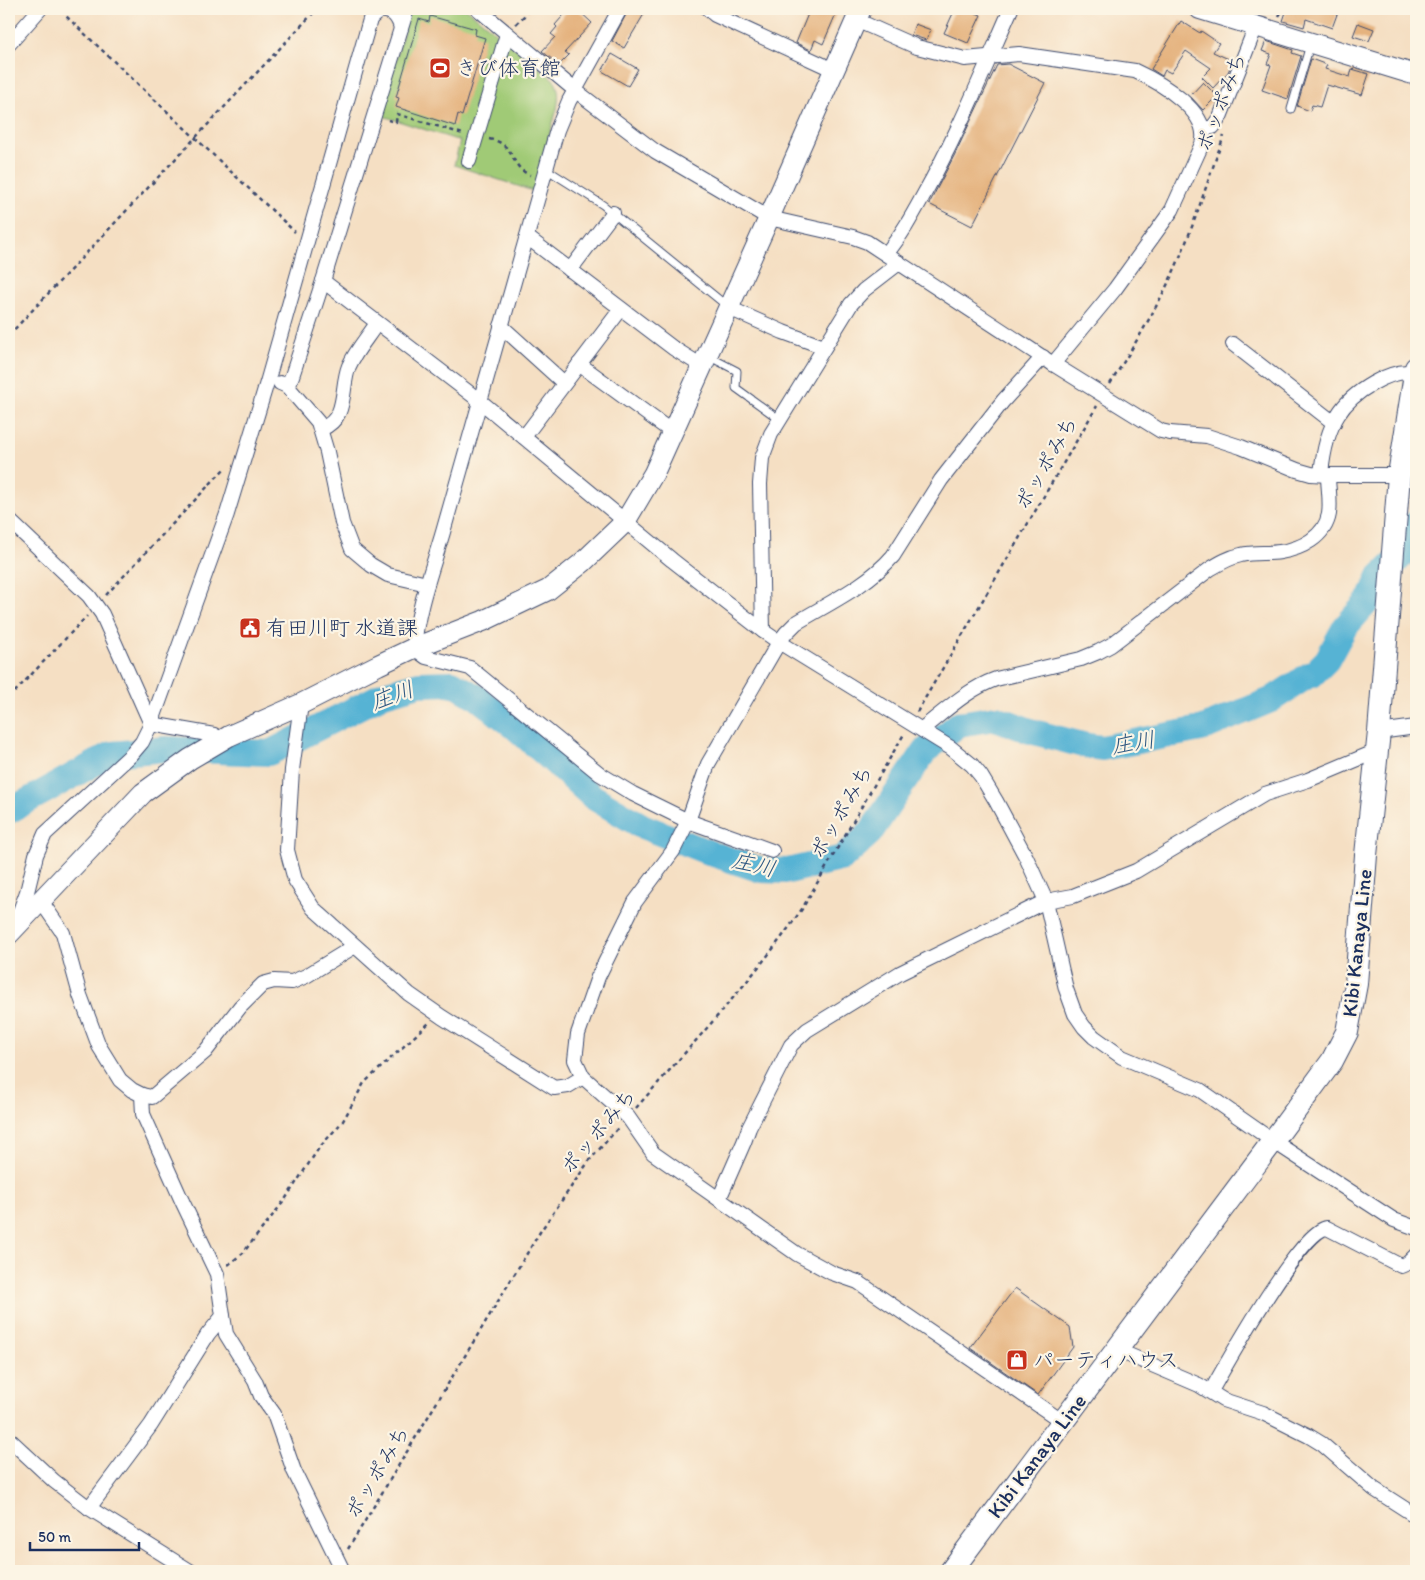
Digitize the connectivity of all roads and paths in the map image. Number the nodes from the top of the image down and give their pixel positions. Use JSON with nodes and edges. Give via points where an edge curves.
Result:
{"nodes":[{"id":1,"x":40,"y":9,"type":"edge"},
{"id":2,"x":65,"y":9,"type":"edge"},
{"id":3,"x":317,"y":9,"type":"edge"},
{"id":4,"x":407,"y":9,"type":"edge"},
{"id":5,"x":478,"y":9,"type":"edge"},
{"id":6,"x":531,"y":9,"type":"edge"},
{"id":7,"x":620,"y":9,"type":"edge"},
{"id":8,"x":708,"y":9,"type":"edge"},
{"id":9,"x":1011,"y":9,"type":"edge"},
{"id":10,"x":1200,"y":9,"type":"edge"},
{"id":11,"x":1274,"y":9,"type":"edge"},
{"id":12,"x":372,"y":13,"type":"edge"},
{"id":13,"x":858,"y":15,"type":"edge"},
{"id":14,"x":1260,"y":27,"type":"junction"},
{"id":15,"x":401,"y":28,"type":"junction"},
{"id":16,"x":507,"y":34,"type":"junction"},
{"id":17,"x":1311,"y":42,"type":"junction"},
{"id":18,"x":9,"y":44,"type":"edge"},
{"id":19,"x":990,"y":58,"type":"junction"},
{"id":20,"x":834,"y":70,"type":"junction"},
{"id":21,"x":1416,"y":76,"type":"edge"},
{"id":22,"x":576,"y":91,"type":"junction"},
{"id":23,"x":1290,"y":109,"type":"dead end"},
{"id":24,"x":374,"y":116,"type":"junction"},
{"id":25,"x":1204,"y":130,"type":"junction"},
{"id":26,"x":1224,"y":135,"type":"dead end"},
{"id":27,"x":195,"y":138,"type":"junction"},
{"id":28,"x":476,"y":138,"type":"junction"},
{"id":29,"x":469,"y":161,"type":"dead end"},
{"id":30,"x":544,"y":174,"type":"junction"},
{"id":31,"x":613,"y":213,"type":"junction"},
{"id":32,"x":769,"y":218,"type":"junction"},
{"id":33,"x":527,"y":237,"type":"junction"},
{"id":34,"x":308,"y":239,"type":"junction"},
{"id":35,"x":886,"y":254,"type":"junction"},
{"id":36,"x":899,"y":264,"type":"junction"},
{"id":37,"x":570,"y":270,"type":"junction"},
{"id":38,"x":323,"y":281,"type":"junction"},
{"id":39,"x":729,"y":308,"type":"junction"},
{"id":40,"x":621,"y":309,"type":"junction"},
{"id":41,"x":377,"y":323,"type":"junction"},
{"id":42,"x":501,"y":326,"type":"junction"},
{"id":43,"x":9,"y":335,"type":"edge"},
{"id":44,"x":1233,"y":344,"type":"dead end"},
{"id":45,"x":824,"y":347,"type":"junction"},
{"id":46,"x":1048,"y":360,"type":"junction"},
{"id":47,"x":705,"y":361,"type":"junction"},
{"id":48,"x":579,"y":364,"type":"junction"},
{"id":49,"x":1416,"y":371,"type":"edge"},
{"id":50,"x":268,"y":379,"type":"junction"},
{"id":51,"x":564,"y":383,"type":"junction"},
{"id":52,"x":287,"y":386,"type":"junction"},
{"id":53,"x":1103,"y":396,"type":"junction"},
{"id":54,"x":480,"y":401,"type":"junction"},
{"id":55,"x":779,"y":419,"type":"junction"},
{"id":56,"x":1334,"y":423,"type":"junction"},
{"id":57,"x":321,"y":430,"type":"junction"},
{"id":58,"x":672,"y":432,"type":"junction"},
{"id":59,"x":524,"y":437,"type":"junction"},
{"id":60,"x":243,"y":461,"type":"junction"},
{"id":61,"x":1325,"y":475,"type":"junction"},
{"id":62,"x":1399,"y":476,"type":"junction"},
{"id":63,"x":9,"y":520,"type":"edge"},
{"id":64,"x":625,"y":522,"type":"junction"},
{"id":65,"x":427,"y":584,"type":"junction"},
{"id":66,"x":96,"y":606,"type":"junction"},
{"id":67,"x":763,"y":631,"type":"junction"},
{"id":68,"x":779,"y":642,"type":"junction"},
{"id":69,"x":414,"y":648,"type":"junction"},
{"id":70,"x":9,"y":698,"type":"edge"},
{"id":71,"x":301,"y":704,"type":"junction"},
{"id":72,"x":152,"y":724,"type":"junction"},
{"id":73,"x":916,"y":726,"type":"junction"},
{"id":74,"x":1416,"y":727,"type":"edge"},
{"id":75,"x":221,"y":740,"type":"junction"},
{"id":76,"x":1378,"y":742,"type":"junction"},
{"id":77,"x":688,"y":821,"type":"junction"},
{"id":78,"x":772,"y":851,"type":"dead end"},
{"id":79,"x":41,"y":901,"type":"junction"},
{"id":80,"x":1046,"y":902,"type":"junction"},
{"id":81,"x":10,"y":934,"type":"edge"},
{"id":82,"x":356,"y":946,"type":"junction"},
{"id":83,"x":438,"y":1014,"type":"junction"},
{"id":84,"x":583,"y":1077,"type":"junction"},
{"id":85,"x":142,"y":1095,"type":"junction"},
{"id":86,"x":628,"y":1117,"type":"junction"},
{"id":87,"x":1273,"y":1142,"type":"junction"},
{"id":88,"x":719,"y":1198,"type":"junction"},
{"id":89,"x":1416,"y":1228,"type":"edge"},
{"id":90,"x":1416,"y":1255,"type":"edge"},
{"id":91,"x":216,"y":1274,"type":"junction"},
{"id":92,"x":223,"y":1316,"type":"junction"},
{"id":93,"x":1117,"y":1350,"type":"junction"},
{"id":94,"x":1211,"y":1391,"type":"junction"},
{"id":95,"x":1063,"y":1422,"type":"junction"},
{"id":96,"x":9,"y":1439,"type":"edge"},
{"id":97,"x":88,"y":1508,"type":"junction"},
{"id":98,"x":1416,"y":1516,"type":"edge"},
{"id":99,"x":342,"y":1567,"type":"edge"},
{"id":100,"x":190,"y":1571,"type":"edge"},
{"id":101,"x":951,"y":1571,"type":"edge"}],
"edges":[{"from":1,"to":18,"type":"street"},
{"from":2,"to":27,"type":"path","via":[[69,19]]},
{"from":3,"to":27,"type":"path"},
{"from":4,"to":15,"type":"street"},
{"from":5,"to":16,"type":"street"},
{"from":6,"to":16,"type":"path"},
{"from":7,"to":22,"type":"street"},
{"from":8,"to":20,"type":"street"},
{"from":9,"to":19,"type":"street"},
{"from":10,"to":14,"type":"street"},
{"from":11,"to":14,"type":"path"},
{"from":12,"to":15,"type":"street","via":[[389,12],[396,16]]},
{"from":12,"to":34,"type":"street"},
{"from":13,"to":19,"type":"street","via":[[903,42],[964,59]]},
{"from":13,"to":20,"type":"street"},
{"from":14,"to":17,"type":"street"},
{"from":14,"to":25,"type":"street","via":[[1220,117],[1212,127]]},
{"from":15,"to":24,"type":"street"},
{"from":16,"to":22,"type":"street"},
{"from":16,"to":28,"type":"street"},
{"from":17,"to":21,"type":"street"},
{"from":17,"to":23,"type":"lane"},
{"from":19,"to":25,"type":"street","via":[[1032,55],[1135,71],[1177,95]]},
{"from":19,"to":35,"type":"street","via":[[933,178],[900,237]]},
{"from":20,"to":32,"type":"street"},
{"from":22,"to":30,"type":"street","via":[[563,116]]},
{"from":22,"to":32,"type":"street","via":[[655,151]]},
{"from":24,"to":28,"type":"path","via":[[396,122],[397,114]]},
{"from":24,"to":38,"type":"street"},
{"from":25,"to":46,"type":"street","via":[[1202,144],[1172,210],[1115,289]]},
{"from":26,"to":53,"type":"path","name":"ポッポみち","via":[[1172,275]]},
{"from":27,"to":34,"type":"path","via":[[292,230]]},
{"from":27,"to":43,"type":"path"},
{"from":28,"to":29,"type":"street"},
{"from":28,"to":30,"type":"path","via":[[502,142],[523,172]]},
{"from":30,"to":31,"type":"lane"},
{"from":30,"to":33,"type":"street"},
{"from":31,"to":37,"type":"street"},
{"from":31,"to":39,"type":"lane"},
{"from":32,"to":35,"type":"street","via":[[853,236]]},
{"from":32,"to":39,"type":"street"},
{"from":33,"to":37,"type":"street"},
{"from":33,"to":42,"type":"street"},
{"from":34,"to":50,"type":"street"},
{"from":35,"to":36,"type":"street"},
{"from":36,"to":45,"type":"street","via":[[856,298]]},
{"from":36,"to":46,"type":"street"},
{"from":37,"to":40,"type":"street"},
{"from":38,"to":41,"type":"street"},
{"from":38,"to":52,"type":"street"},
{"from":39,"to":45,"type":"street"},
{"from":39,"to":47,"type":"street"},
{"from":40,"to":47,"type":"street","via":[[673,348]]},
{"from":40,"to":48,"type":"street"},
{"from":41,"to":54,"type":"street"},
{"from":41,"to":57,"type":"street","via":[[348,367],[338,414]]},
{"from":42,"to":51,"type":"street"},
{"from":42,"to":54,"type":"street"},
{"from":44,"to":56,"type":"street"},
{"from":45,"to":55,"type":"street"},
{"from":46,"to":53,"type":"street"},
{"from":46,"to":68,"type":"street","via":[[1003,401],[941,480],[884,567],[873,577],[796,623]]},
{"from":47,"to":55,"type":"lane","via":[[737,371],[736,388]]},
{"from":47,"to":58,"type":"street"},
{"from":48,"to":51,"type":"street"},
{"from":48,"to":58,"type":"street"},
{"from":49,"to":56,"type":"street","via":[[1398,372],[1380,379],[1343,407]]},
{"from":49,"to":62,"type":"main road","name":"Kibi Kanaya Line"},
{"from":50,"to":52,"type":"street"},
{"from":50,"to":60,"type":"street"},
{"from":51,"to":59,"type":"street"},
{"from":52,"to":57,"type":"street","via":[[318,422]]},
{"from":53,"to":61,"type":"street","via":[[1161,431],[1207,436],[1297,470]]},
{"from":53,"to":73,"type":"path","name":"ポッポみち"},
{"from":54,"to":59,"type":"street"},
{"from":54,"to":65,"type":"street"},
{"from":55,"to":67,"type":"street","via":[[765,446],[760,469]]},
{"from":56,"to":61,"type":"street","via":[[1327,438]]},
{"from":57,"to":65,"type":"street","via":[[342,523],[352,549],[388,575]]},
{"from":58,"to":64,"type":"street","via":[[654,473]]},
{"from":59,"to":64,"type":"street"},
{"from":60,"to":66,"type":"path","via":[[234,459]]},
{"from":60,"to":72,"type":"street"},
{"from":61,"to":62,"type":"street"},
{"from":61,"to":73,"type":"street","via":[[1328,516],[1318,535],[1309,542],[1298,548],[1239,555],[1222,562],[1111,645],[1082,659],[996,678]]},
{"from":62,"to":76,"type":"main road","name":"Kibi Kanaya Line"},
{"from":63,"to":66,"type":"street"},
{"from":64,"to":67,"type":"street"},
{"from":64,"to":69,"type":"street","via":[[582,564],[548,590],[483,621]]},
{"from":65,"to":69,"type":"street","via":[[415,629]]},
{"from":66,"to":70,"type":"path"},
{"from":66,"to":72,"type":"street"},
{"from":67,"to":68,"type":"street"},
{"from":68,"to":73,"type":"street"},
{"from":68,"to":77,"type":"street","via":[[708,764]]},
{"from":69,"to":71,"type":"street"},
{"from":69,"to":77,"type":"street","via":[[426,657],[470,668],[600,774]]},
{"from":71,"to":75,"type":"street"},
{"from":71,"to":82,"type":"street","via":[[292,770],[287,850],[295,880],[313,908]]},
{"from":72,"to":75,"type":"street","via":[[214,735]]},
{"from":72,"to":81,"type":"street","via":[[131,755],[45,834]]},
{"from":73,"to":80,"type":"street","via":[[962,756],[981,776]]},
{"from":73,"to":86,"type":"path","name":"ポッポみち","via":[[802,909],[770,954]]},
{"from":74,"to":76,"type":"street"},
{"from":75,"to":79,"type":"street","via":[[143,793]]},
{"from":76,"to":80,"type":"street","via":[[1308,780],[1265,794],[1136,871],[1073,896]]},
{"from":76,"to":87,"type":"main road","name":"Kibi Kanaya Line","via":[[1356,984],[1347,1032],[1332,1061]]},
{"from":77,"to":78,"type":"street"},
{"from":77,"to":84,"type":"street","via":[[674,851],[635,902],[598,978],[578,1034],[574,1060]]},
{"from":79,"to":81,"type":"street"},
{"from":79,"to":85,"type":"street","via":[[63,934],[99,1046],[120,1080]]},
{"from":80,"to":87,"type":"street","via":[[1066,989],[1084,1027],[1122,1057],[1200,1090]]},
{"from":80,"to":88,"type":"street","via":[[900,973],[807,1030],[791,1045],[749,1128]]},
{"from":82,"to":83,"type":"street","via":[[409,994]]},
{"from":82,"to":85,"type":"street","via":[[292,982],[274,980],[263,984],[204,1052],[152,1097]]},
{"from":83,"to":84,"type":"street","via":[[554,1088],[568,1086]]},
{"from":83,"to":91,"type":"path","via":[[364,1083],[343,1121],[319,1148],[284,1201],[243,1253]]},
{"from":84,"to":86,"type":"street"},
{"from":85,"to":91,"type":"street","via":[[143,1114]]},
{"from":86,"to":88,"type":"street","via":[[653,1153]]},
{"from":86,"to":99,"type":"path","name":"ポッポみち","via":[[589,1161],[540,1232]]},
{"from":87,"to":89,"type":"street","via":[[1394,1220]]},
{"from":87,"to":93,"type":"main road","name":"Kibi Kanaya Line"},
{"from":88,"to":95,"type":"street","via":[[798,1254],[832,1273],[858,1282]]},
{"from":90,"to":94,"type":"street","via":[[1408,1264],[1401,1266],[1327,1228],[1319,1230],[1263,1301]]},
{"from":91,"to":92,"type":"street"},
{"from":92,"to":97,"type":"street","via":[[208,1334],[151,1425]]},
{"from":92,"to":99,"type":"street","via":[[226,1334],[274,1414],[294,1471]]},
{"from":93,"to":94,"type":"street"},
{"from":93,"to":95,"type":"main road","name":"Kibi Kanaya Line"},
{"from":94,"to":98,"type":"street","via":[[1223,1400],[1263,1414],[1317,1440],[1374,1488]]},
{"from":95,"to":101,"type":"main road","name":"Kibi Kanaya Line"},
{"from":96,"to":97,"type":"street"},
{"from":97,"to":100,"type":"street"}]}
